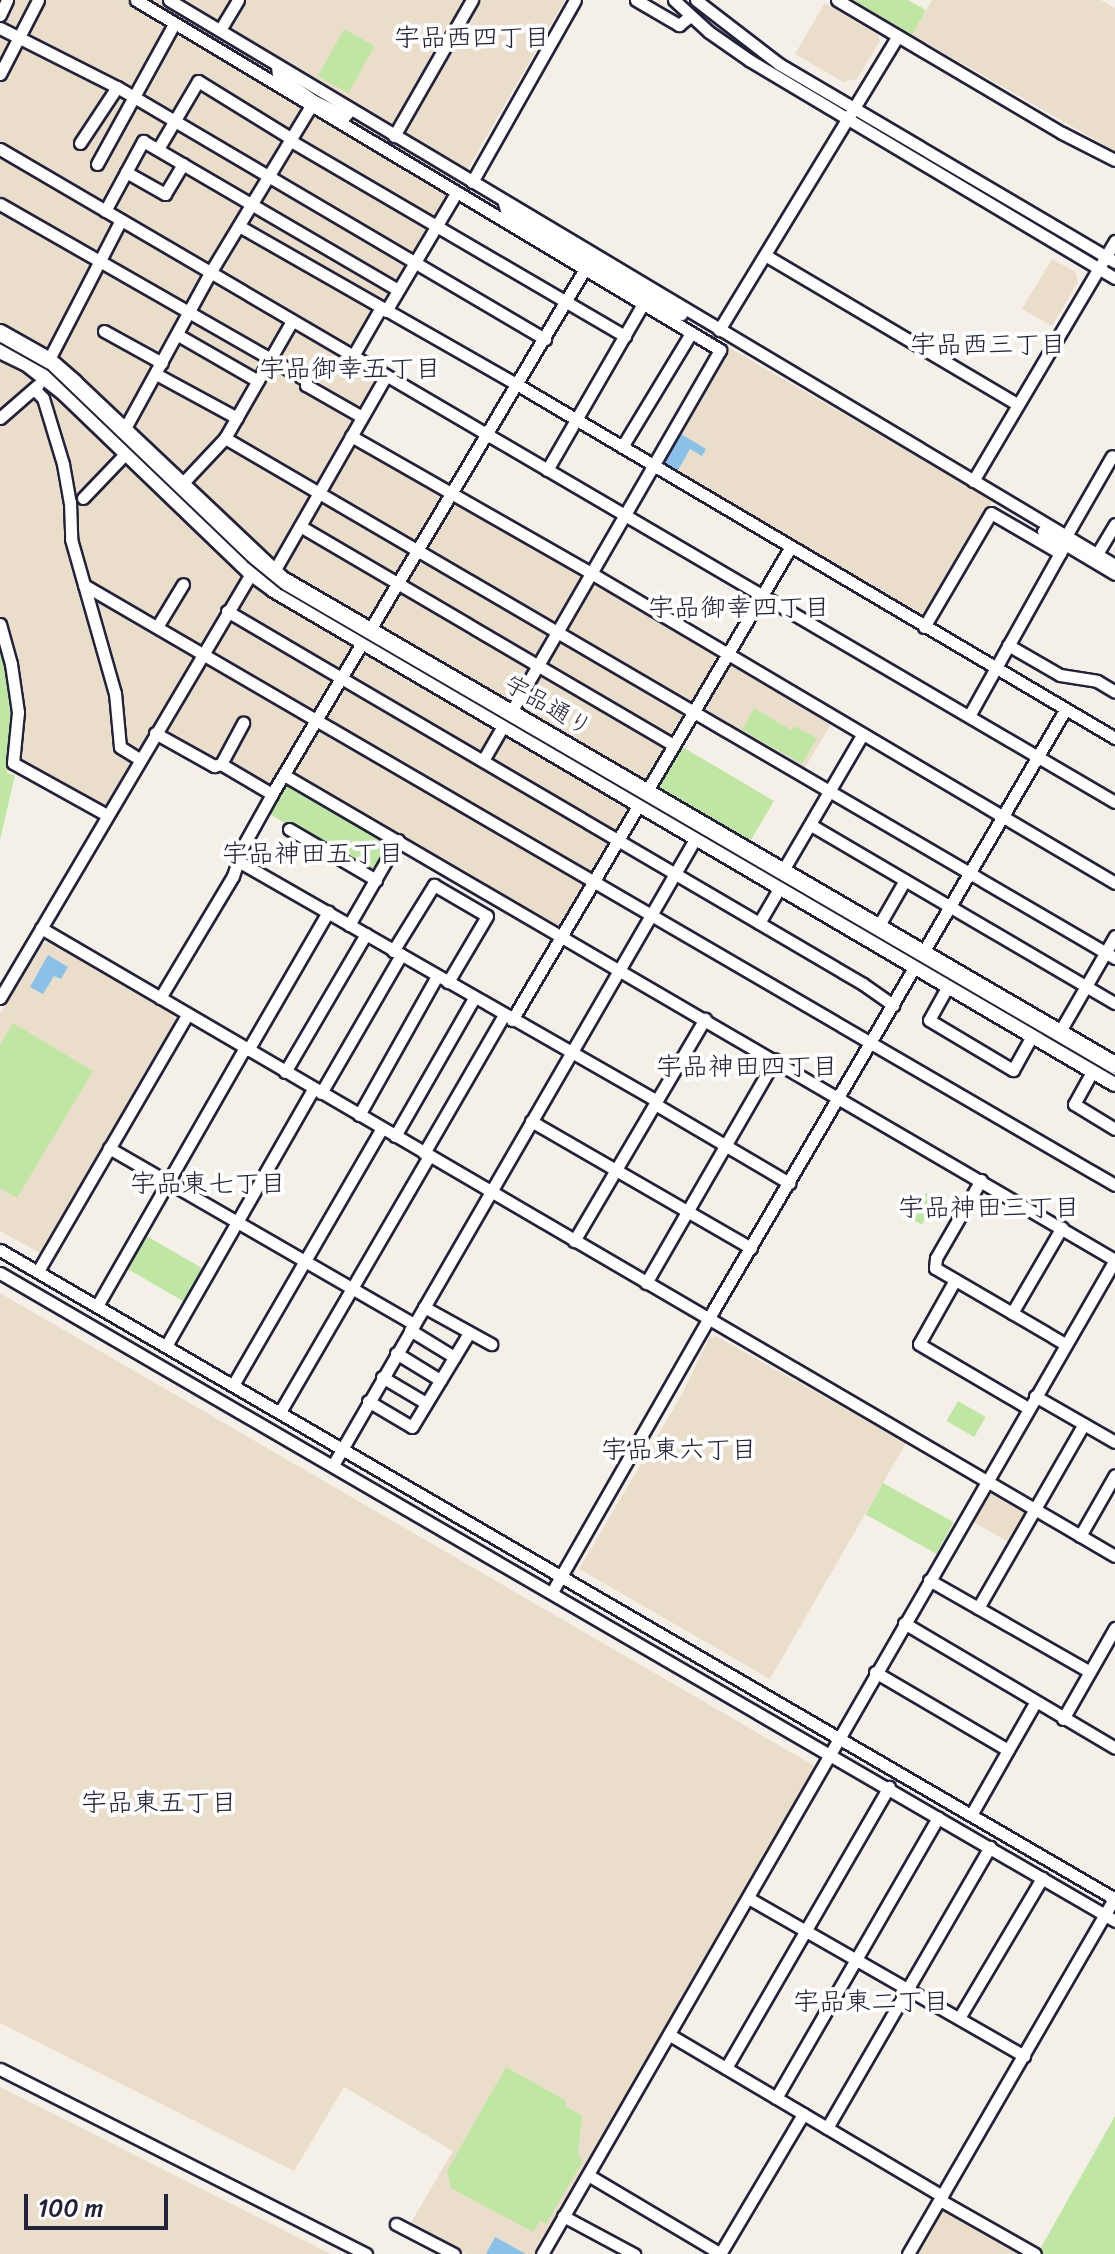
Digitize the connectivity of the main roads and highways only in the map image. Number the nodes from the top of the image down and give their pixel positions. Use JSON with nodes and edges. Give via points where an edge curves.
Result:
{"nodes":[{"id":1,"x":0,"y":333,"type":"edge"},
{"id":2,"x":0,"y":350,"type":"edge"},
{"id":3,"x":45,"y":367,"type":"junction"},
{"id":4,"x":176,"y":490,"type":"junction"},
{"id":5,"x":255,"y":566,"type":"junction"},
{"id":6,"x":365,"y":636,"type":"junction"},
{"id":7,"x":781,"y":879,"type":"junction"},
{"id":8,"x":919,"y":959,"type":"junction"},
{"id":9,"x":1115,"y":1065,"type":"edge"},
{"id":10,"x":1115,"y":1083,"type":"edge"}],
"edges":[{"from":1,"to":3,"type":"highway","name":"宇品通り"},
{"from":2,"to":3,"type":"highway","name":"宇品通り"},
{"from":3,"to":4,"type":"highway","name":"宇品通り","via":[[127,452]]},
{"from":3,"to":4,"type":"highway","name":"宇品通り","via":[[124,430]]},
{"from":4,"to":5,"type":"highway","name":"宇品通り"},
{"from":5,"to":6,"type":"highway","name":"宇品通り"},
{"from":5,"to":6,"type":"highway","name":"宇品通り"},
{"from":6,"to":7,"type":"highway","name":"宇品通り"},
{"from":7,"to":8,"type":"highway","name":"宇品通り"},
{"from":7,"to":8,"type":"highway","name":"宇品通り","via":[[878,927]]},
{"from":8,"to":9,"type":"highway","name":"宇品通り"},
{"from":8,"to":10,"type":"highway","name":"宇品通り","via":[[949,984]]}]}
